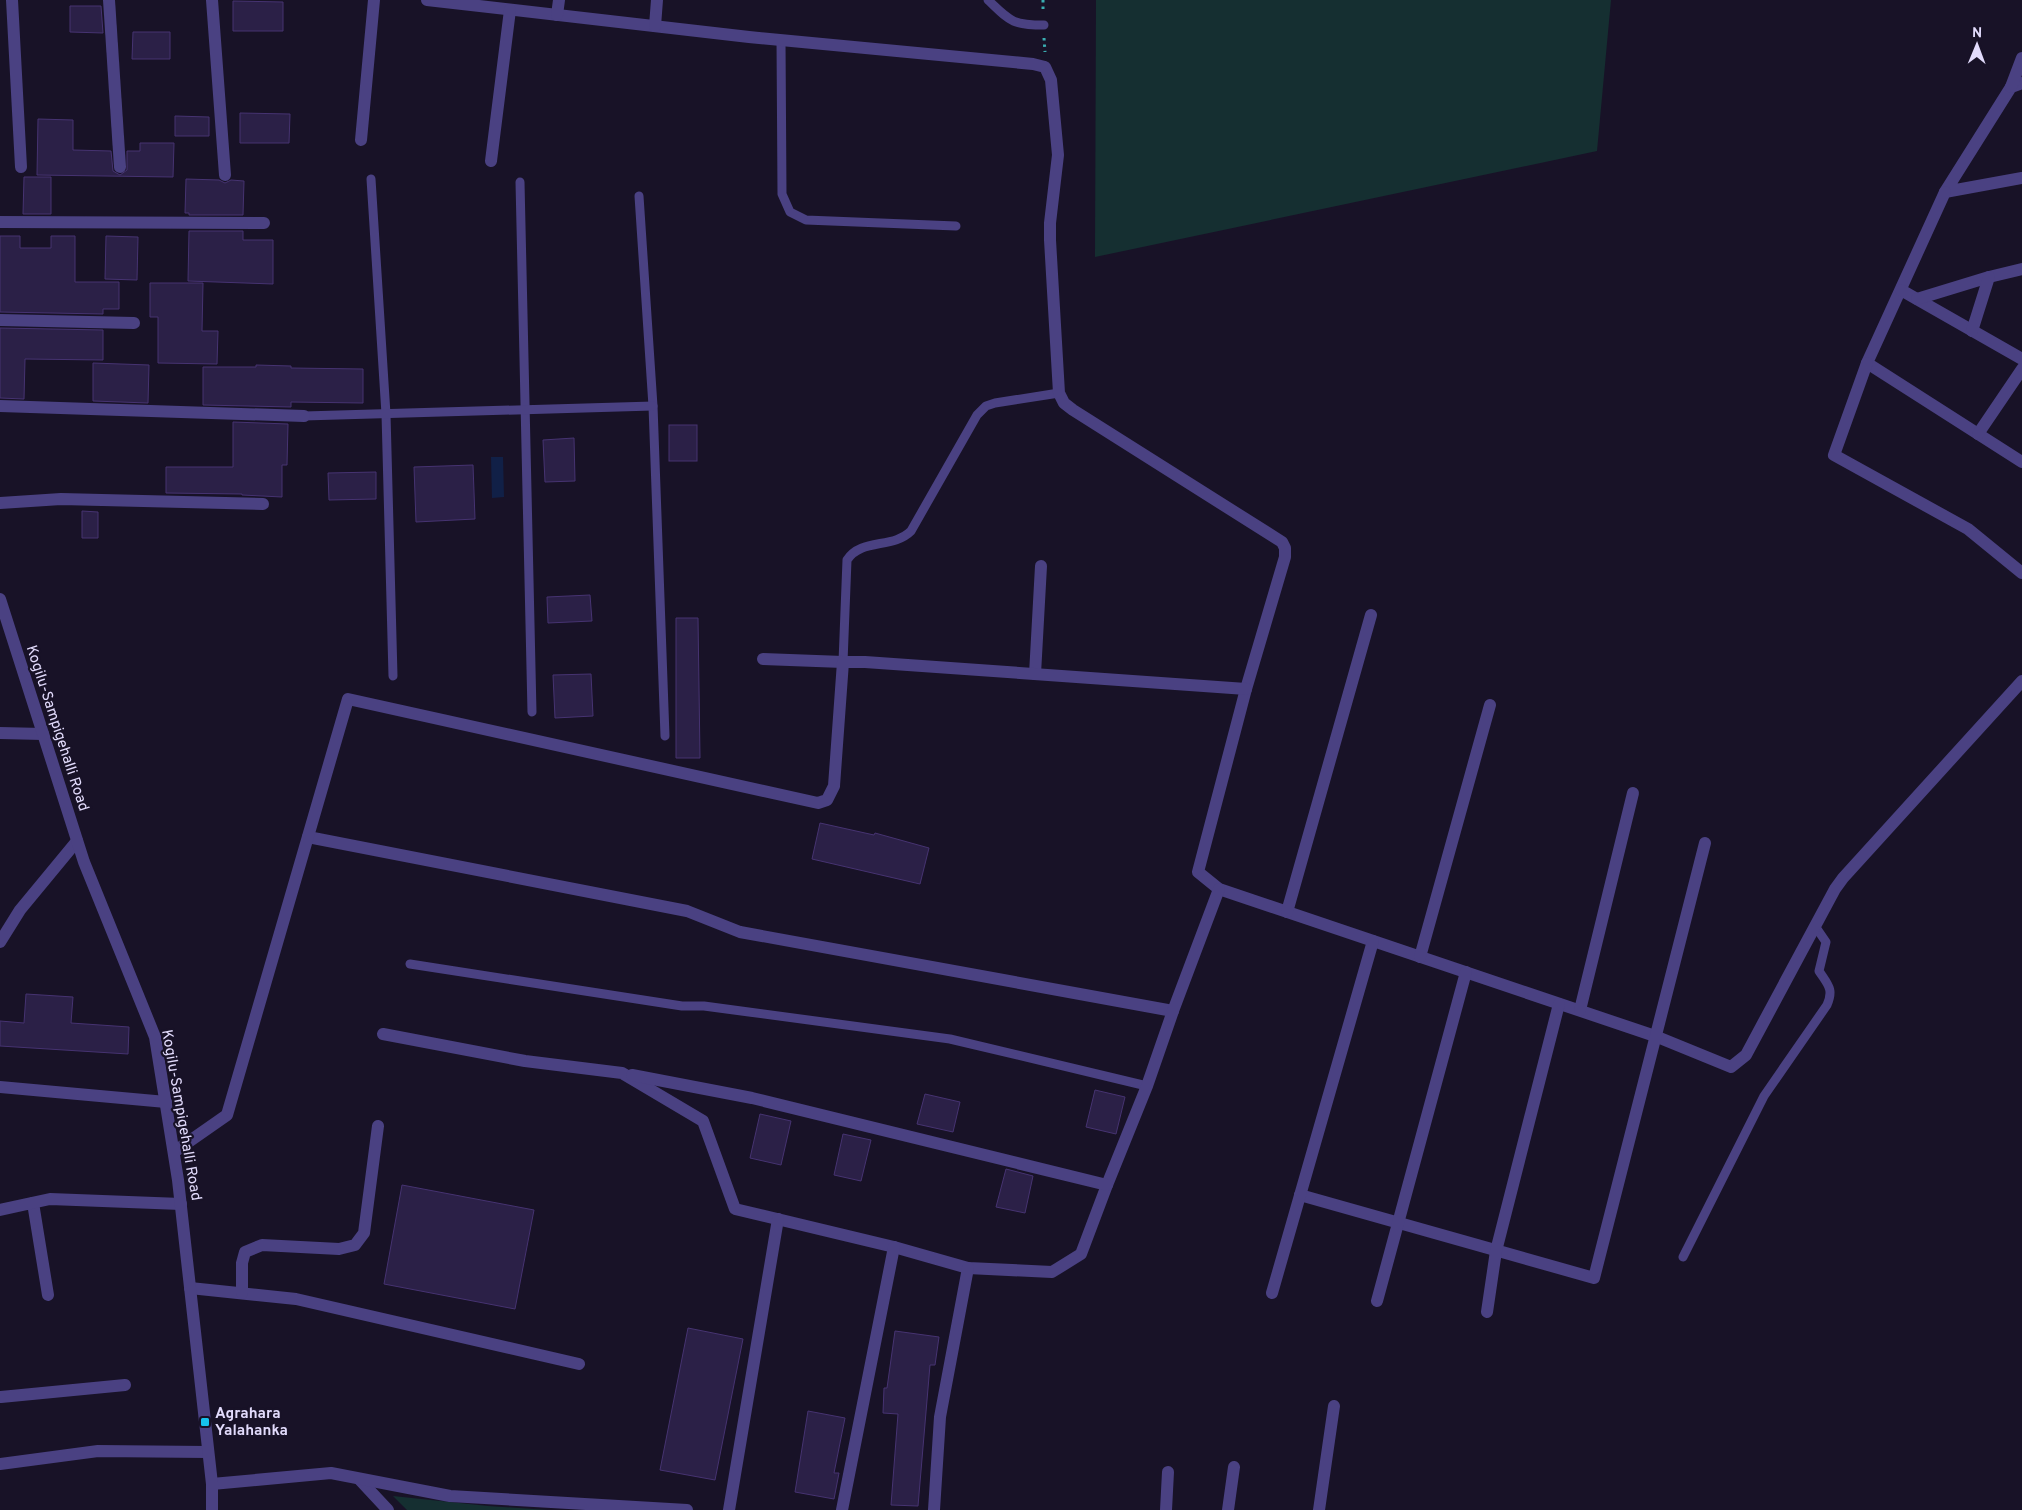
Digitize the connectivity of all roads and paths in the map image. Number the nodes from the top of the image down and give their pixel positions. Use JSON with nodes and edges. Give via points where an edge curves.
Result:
{"nodes":[{"id":1,"x":12,"y":0,"type":"edge"},
{"id":2,"x":109,"y":0,"type":"edge"},
{"id":3,"x":212,"y":0,"type":"edge"},
{"id":4,"x":374,"y":0,"type":"edge"},
{"id":5,"x":427,"y":0,"type":"edge"},
{"id":6,"x":559,"y":0,"type":"edge"},
{"id":7,"x":657,"y":0,"type":"edge"},
{"id":8,"x":988,"y":0,"type":"edge"},
{"id":9,"x":510,"y":10,"type":"junction"},
{"id":10,"x":557,"y":15,"type":"junction"},
{"id":11,"x":1044,"y":25,"type":"dead end"},
{"id":12,"x":655,"y":26,"type":"junction"},
{"id":13,"x":780,"y":40,"type":"junction"},
{"id":14,"x":2022,"y":58,"type":"edge"},
{"id":15,"x":2017,"y":85,"type":"edge"},
{"id":16,"x":361,"y":140,"type":"dead end"},
{"id":17,"x":491,"y":161,"type":"dead end"},
{"id":18,"x":21,"y":167,"type":"dead end"},
{"id":19,"x":120,"y":167,"type":"dead end"},
{"id":20,"x":225,"y":175,"type":"dead end"},
{"id":21,"x":2022,"y":178,"type":"edge"},
{"id":22,"x":371,"y":179,"type":"dead end"},
{"id":23,"x":520,"y":182,"type":"dead end"},
{"id":24,"x":1945,"y":192,"type":"junction"},
{"id":25,"x":639,"y":196,"type":"dead end"},
{"id":26,"x":0,"y":222,"type":"edge"},
{"id":27,"x":264,"y":223,"type":"dead end"},
{"id":28,"x":956,"y":226,"type":"dead end"},
{"id":29,"x":2022,"y":269,"type":"edge"},
{"id":30,"x":1990,"y":276,"type":"junction"},
{"id":31,"x":1900,"y":290,"type":"junction"},
{"id":32,"x":1917,"y":299,"type":"junction"},
{"id":33,"x":0,"y":320,"type":"edge"},
{"id":34,"x":134,"y":323,"type":"dead end"},
{"id":35,"x":1972,"y":331,"type":"junction"},
{"id":36,"x":2022,"y":359,"type":"edge"},
{"id":37,"x":1867,"y":363,"type":"junction"},
{"id":38,"x":2022,"y":369,"type":"edge"},
{"id":39,"x":1059,"y":392,"type":"junction"},
{"id":40,"x":0,"y":406,"type":"edge"},
{"id":41,"x":653,"y":406,"type":"junction"},
{"id":42,"x":525,"y":410,"type":"junction"},
{"id":43,"x":386,"y":414,"type":"junction"},
{"id":44,"x":304,"y":416,"type":"joint"},
{"id":45,"x":1978,"y":434,"type":"junction"},
{"id":46,"x":2022,"y":462,"type":"edge"},
{"id":47,"x":0,"y":503,"type":"edge"},
{"id":48,"x":263,"y":504,"type":"dead end"},
{"id":49,"x":1041,"y":566,"type":"dead end"},
{"id":50,"x":2022,"y":573,"type":"edge"},
{"id":51,"x":0,"y":599,"type":"edge"},
{"id":52,"x":1371,"y":615,"type":"dead end"},
{"id":53,"x":763,"y":659,"type":"dead end"},
{"id":54,"x":843,"y":662,"type":"junction"},
{"id":55,"x":1035,"y":674,"type":"junction"},
{"id":56,"x":393,"y":676,"type":"dead end"},
{"id":57,"x":2022,"y":681,"type":"edge"},
{"id":58,"x":1246,"y":689,"type":"junction"},
{"id":59,"x":1490,"y":705,"type":"dead end"},
{"id":60,"x":532,"y":712,"type":"dead end"},
{"id":61,"x":0,"y":732,"type":"edge"},
{"id":62,"x":43,"y":734,"type":"junction"},
{"id":63,"x":665,"y":736,"type":"dead end"},
{"id":64,"x":1633,"y":793,"type":"dead end"},
{"id":65,"x":308,"y":837,"type":"junction"},
{"id":66,"x":77,"y":840,"type":"junction"},
{"id":67,"x":1705,"y":843,"type":"dead end"},
{"id":68,"x":1219,"y":889,"type":"junction"},
{"id":69,"x":1287,"y":912,"type":"junction"},
{"id":70,"x":1815,"y":926,"type":"junction"},
{"id":71,"x":1373,"y":941,"type":"junction"},
{"id":72,"x":0,"y":942,"type":"edge"},
{"id":73,"x":1420,"y":957,"type":"junction"},
{"id":74,"x":410,"y":964,"type":"dead end"},
{"id":75,"x":1466,"y":972,"type":"junction"},
{"id":76,"x":1559,"y":1004,"type":"junction"},
{"id":77,"x":1580,"y":1010,"type":"junction"},
{"id":78,"x":1173,"y":1011,"type":"junction"},
{"id":79,"x":384,"y":1034,"type":"dead end"},
{"id":80,"x":1655,"y":1036,"type":"junction"},
{"id":81,"x":622,"y":1073,"type":"junction"},
{"id":82,"x":1147,"y":1086,"type":"junction"},
{"id":83,"x":0,"y":1087,"type":"edge"},
{"id":84,"x":166,"y":1102,"type":"junction"},
{"id":85,"x":378,"y":1126,"type":"dead end"},
{"id":86,"x":174,"y":1152,"type":"junction"},
{"id":87,"x":1106,"y":1185,"type":"junction"},
{"id":88,"x":1300,"y":1196,"type":"junction"},
{"id":89,"x":33,"y":1203,"type":"junction"},
{"id":90,"x":181,"y":1204,"type":"junction"},
{"id":91,"x":0,"y":1210,"type":"edge"},
{"id":92,"x":778,"y":1219,"type":"junction"},
{"id":93,"x":1398,"y":1223,"type":"junction"},
{"id":94,"x":894,"y":1247,"type":"junction"},
{"id":95,"x":1496,"y":1251,"type":"junction"},
{"id":96,"x":1683,"y":1257,"type":"dead end"},
{"id":97,"x":968,"y":1268,"type":"junction"},
{"id":98,"x":190,"y":1288,"type":"junction"},
{"id":99,"x":242,"y":1293,"type":"junction"},
{"id":100,"x":1272,"y":1293,"type":"dead end"},
{"id":101,"x":48,"y":1295,"type":"dead end"},
{"id":102,"x":1377,"y":1301,"type":"dead end"},
{"id":103,"x":1487,"y":1312,"type":"dead end"},
{"id":104,"x":579,"y":1364,"type":"dead end"},
{"id":105,"x":125,"y":1385,"type":"dead end"},
{"id":106,"x":0,"y":1399,"type":"edge"},
{"id":107,"x":1334,"y":1406,"type":"dead end"},
{"id":108,"x":208,"y":1452,"type":"junction"},
{"id":109,"x":0,"y":1464,"type":"edge"},
{"id":110,"x":1234,"y":1468,"type":"dead end"},
{"id":111,"x":1168,"y":1472,"type":"dead end"},
{"id":112,"x":359,"y":1479,"type":"junction"},
{"id":113,"x":212,"y":1484,"type":"junction"},
{"id":114,"x":212,"y":1510,"type":"edge"},
{"id":115,"x":388,"y":1510,"type":"edge"},
{"id":116,"x":687,"y":1510,"type":"edge"},
{"id":117,"x":729,"y":1510,"type":"edge"},
{"id":118,"x":842,"y":1510,"type":"edge"},
{"id":119,"x":934,"y":1510,"type":"edge"},
{"id":120,"x":1166,"y":1510,"type":"edge"},
{"id":121,"x":1228,"y":1510,"type":"edge"},
{"id":122,"x":1320,"y":1510,"type":"edge"}],
"edges":[{"from":1,"to":18,"type":"street"},
{"from":2,"to":19,"type":"street"},
{"from":3,"to":20,"type":"street"},
{"from":4,"to":16,"type":"street"},
{"from":5,"to":9,"type":"street"},
{"from":6,"to":10,"type":"street"},
{"from":7,"to":12,"type":"street"},
{"from":8,"to":11,"type":"lane","via":[[1011,20],[1023,25]]},
{"from":9,"to":10,"type":"street"},
{"from":9,"to":17,"type":"street"},
{"from":10,"to":12,"type":"street"},
{"from":12,"to":13,"type":"street"},
{"from":13,"to":28,"type":"lane","via":[[782,194],[790,212],[806,220]]},
{"from":13,"to":39,"type":"street","via":[[1045,67],[1050,80],[1058,155],[1050,240]]},
{"from":14,"to":15,"type":"street"},
{"from":15,"to":24,"type":"street"},
{"from":21,"to":24,"type":"street"},
{"from":22,"to":43,"type":"lane"},
{"from":23,"to":42,"type":"lane"},
{"from":24,"to":31,"type":"street"},
{"from":25,"to":41,"type":"lane"},
{"from":26,"to":27,"type":"street"},
{"from":29,"to":30,"type":"street"},
{"from":30,"to":32,"type":"street"},
{"from":30,"to":35,"type":"street"},
{"from":31,"to":32,"type":"street"},
{"from":31,"to":37,"type":"street"},
{"from":32,"to":35,"type":"street"},
{"from":33,"to":34,"type":"street"},
{"from":35,"to":36,"type":"street"},
{"from":37,"to":45,"type":"street"},
{"from":37,"to":50,"type":"street","via":[[1834,455],[1968,529]]},
{"from":38,"to":45,"type":"street"},
{"from":39,"to":54,"type":"lane","via":[[986,406],[977,416],[911,531],[902,538],[852,553],[847,560]]},
{"from":39,"to":58,"type":"street","via":[[1064,403],[1073,410],[1282,542],[1285,557]]},
{"from":40,"to":44,"type":"street"},
{"from":41,"to":42,"type":"lane"},
{"from":41,"to":63,"type":"lane"},
{"from":42,"to":43,"type":"lane"},
{"from":42,"to":60,"type":"lane"},
{"from":43,"to":44,"type":"lane"},
{"from":43,"to":56,"type":"lane"},
{"from":45,"to":46,"type":"street"},
{"from":47,"to":48,"type":"street","via":[[61,499]]},
{"from":49,"to":55,"type":"street"},
{"from":51,"to":62,"type":"street","name":"Kogilu-Sampigehalli Road"},
{"from":52,"to":69,"type":"street"},
{"from":53,"to":54,"type":"street"},
{"from":54,"to":55,"type":"street"},
{"from":54,"to":65,"type":"street","via":[[834,786],[827,800],[818,803],[348,699]]},
{"from":55,"to":58,"type":"street"},
{"from":57,"to":70,"type":"street","via":[[1848,872]]},
{"from":58,"to":68,"type":"street","via":[[1198,872]]},
{"from":59,"to":73,"type":"street"},
{"from":61,"to":62,"type":"street"},
{"from":62,"to":66,"type":"street","name":"Kogilu-Sampigehalli Road"},
{"from":64,"to":77,"type":"street"},
{"from":65,"to":78,"type":"street","via":[[687,911],[740,932]]},
{"from":65,"to":86,"type":"street","via":[[227,1115]]},
{"from":66,"to":72,"type":"street","via":[[20,910]]},
{"from":66,"to":84,"type":"street","name":"Kogilu-Sampigehalli Road","via":[[155,1037]]},
{"from":67,"to":80,"type":"street"},
{"from":68,"to":69,"type":"street"},
{"from":68,"to":78,"type":"street"},
{"from":69,"to":71,"type":"street"},
{"from":70,"to":80,"type":"street","via":[[1740,1062],[1732,1067]]},
{"from":70,"to":96,"type":"lane","via":[[1826,942],[1819,971],[1830,986],[1832,995],[1764,1096]]},
{"from":71,"to":73,"type":"street"},
{"from":71,"to":88,"type":"street"},
{"from":73,"to":75,"type":"street"},
{"from":74,"to":82,"type":"lane","via":[[682,1006],[704,1006],[950,1039]]},
{"from":75,"to":76,"type":"street"},
{"from":75,"to":93,"type":"street"},
{"from":76,"to":77,"type":"street"},
{"from":76,"to":95,"type":"street"},
{"from":77,"to":80,"type":"street"},
{"from":78,"to":82,"type":"street"},
{"from":79,"to":81,"type":"street","via":[[525,1061]]},
{"from":80,"to":95,"type":"street","via":[[1594,1278]]},
{"from":81,"to":87,"type":"street","via":[[752,1098]]},
{"from":81,"to":92,"type":"street","via":[[703,1121],[735,1209]]},
{"from":82,"to":87,"type":"street"},
{"from":83,"to":84,"type":"street"},
{"from":84,"to":86,"type":"street","name":"Kogilu-Sampigehalli Road"},
{"from":85,"to":99,"type":"street","via":[[364,1233],[355,1245],[340,1249],[262,1245],[246,1252],[242,1264]]},
{"from":86,"to":90,"type":"street","name":"Kogilu-Sampigehalli Road"},
{"from":87,"to":97,"type":"street","via":[[1081,1254],[1052,1272]]},
{"from":88,"to":93,"type":"street"},
{"from":88,"to":100,"type":"street"},
{"from":89,"to":90,"type":"street","via":[[50,1199]]},
{"from":89,"to":91,"type":"street"},
{"from":89,"to":101,"type":"street"},
{"from":90,"to":98,"type":"street","name":"Kogilu-Sampigehalli Road"},
{"from":92,"to":94,"type":"street"},
{"from":92,"to":117,"type":"street"},
{"from":93,"to":95,"type":"street"},
{"from":93,"to":102,"type":"street"},
{"from":94,"to":97,"type":"street"},
{"from":94,"to":118,"type":"street"},
{"from":95,"to":103,"type":"street"},
{"from":97,"to":119,"type":"street","via":[[940,1417]]},
{"from":98,"to":99,"type":"street"},
{"from":98,"to":108,"type":"street","name":"Kogilu-Sampigehalli Road"},
{"from":99,"to":104,"type":"street","via":[[296,1299]]},
{"from":105,"to":106,"type":"street"},
{"from":107,"to":122,"type":"street"},
{"from":108,"to":109,"type":"street","via":[[98,1451]]},
{"from":108,"to":113,"type":"street","name":"Kogilu-Sampigehalli Road"},
{"from":110,"to":121,"type":"street"},
{"from":111,"to":120,"type":"street"},
{"from":112,"to":113,"type":"street","via":[[331,1473]]},
{"from":112,"to":115,"type":"street"},
{"from":112,"to":116,"type":"street","via":[[450,1496]]},
{"from":113,"to":114,"type":"street","name":"Kogilu-Sampigehalli Road"}]}
